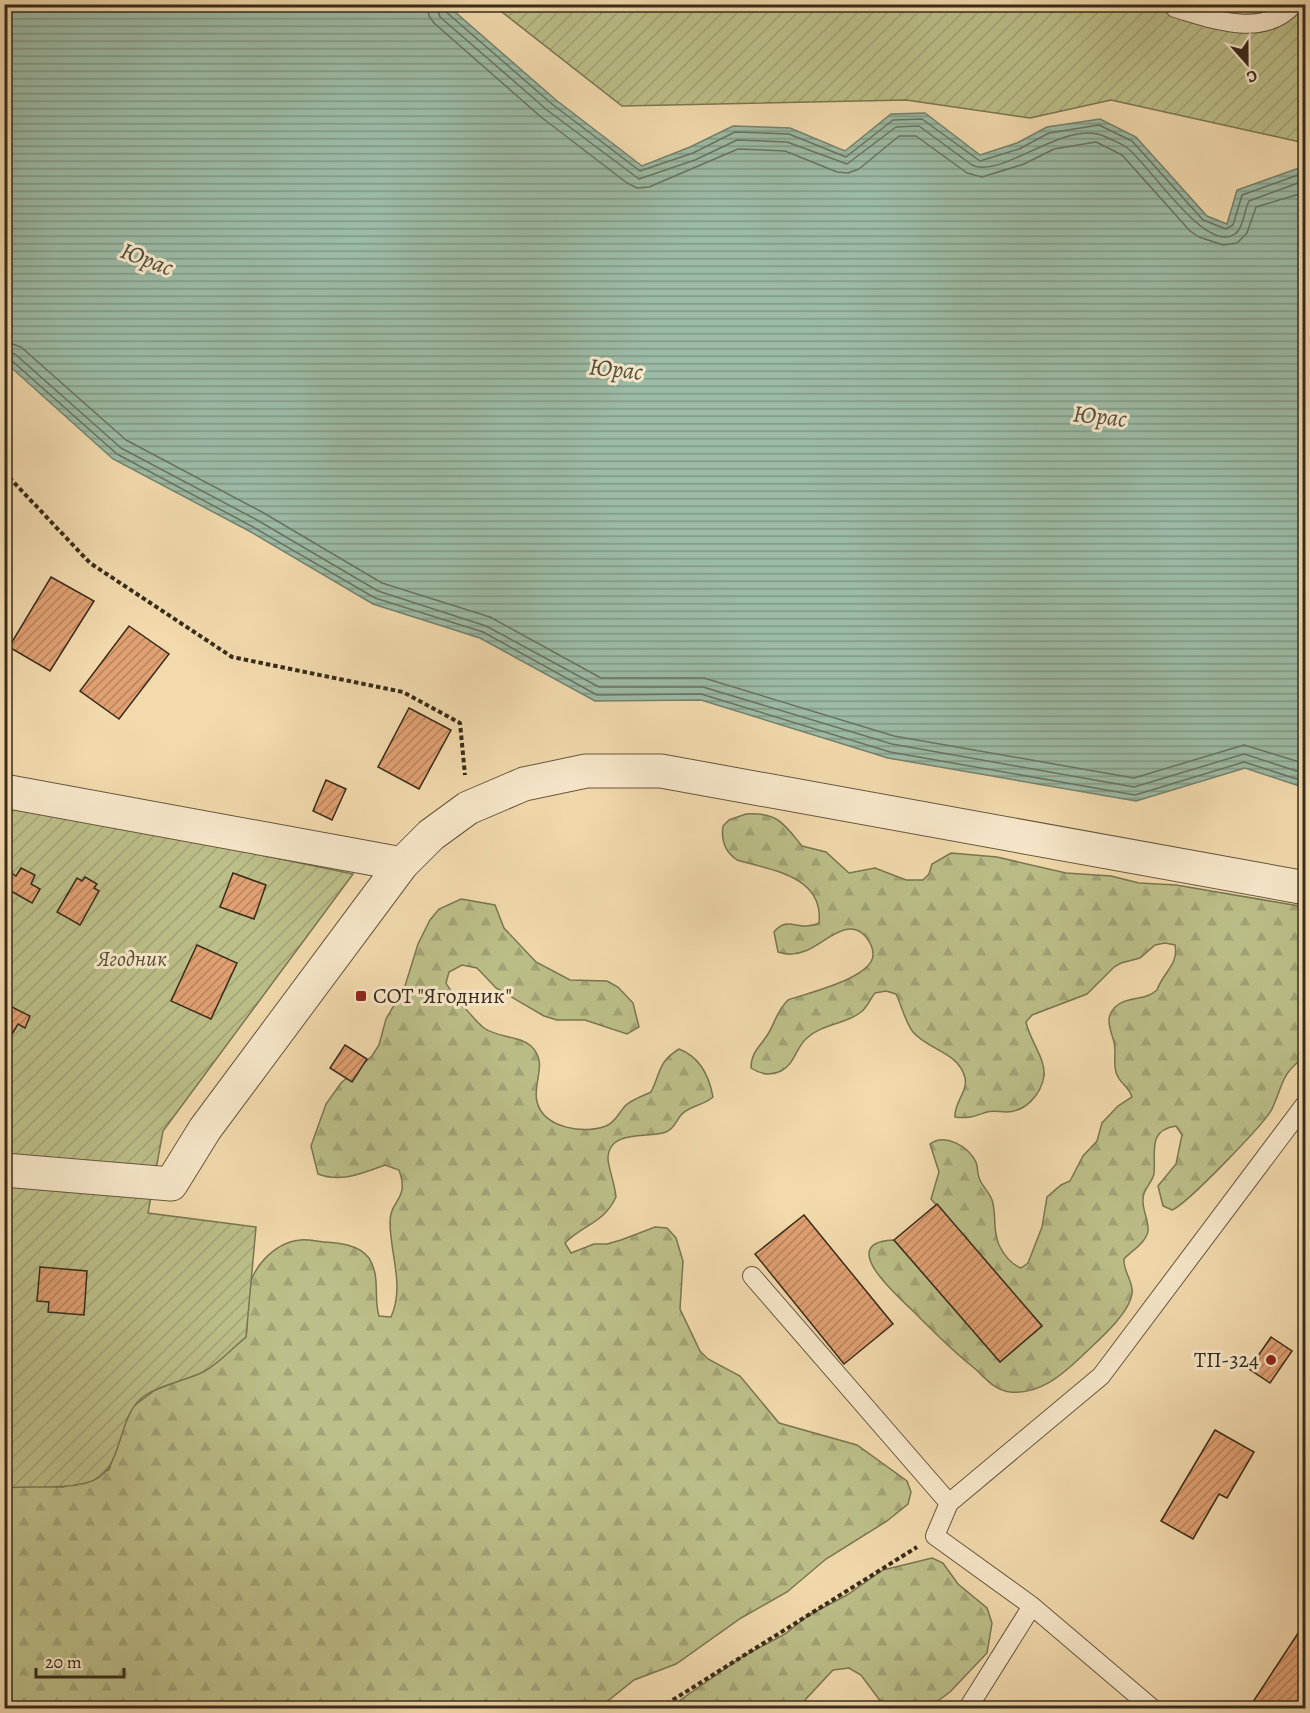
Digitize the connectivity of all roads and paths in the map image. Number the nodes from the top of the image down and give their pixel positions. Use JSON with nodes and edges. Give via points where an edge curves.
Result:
{"nodes":[{"id":1,"x":1294,"y":4,"type":"edge"},
{"id":2,"x":1175,"y":8,"type":"dead end"},
{"id":3,"x":4,"y":472,"type":"edge"},
{"id":4,"x":4,"y":791,"type":"edge"},
{"id":5,"x":468,"y":808,"type":"junction"},
{"id":6,"x":402,"y":864,"type":"junction"},
{"id":7,"x":1305,"y":888,"type":"edge"},
{"id":8,"x":1305,"y":1103,"type":"edge"},
{"id":9,"x":4,"y":1170,"type":"edge"},
{"id":10,"x":752,"y":1276,"type":"dead end"},
{"id":11,"x":949,"y":1503,"type":"junction"},
{"id":12,"x":935,"y":1536,"type":"junction"},
{"id":13,"x":1032,"y":1606,"type":"junction"},
{"id":14,"x":660,"y":1708,"type":"edge"},
{"id":15,"x":968,"y":1708,"type":"edge"},
{"id":16,"x":1152,"y":1708,"type":"edge"}],
"edges":[{"from":1,"to":2,"type":"lane","via":[[1284,17],[1246,25]]},
{"from":3,"to":5,"type":"path","via":[[90,563],[232,657],[403,692],[460,723]]},
{"from":4,"to":6,"type":"street"},
{"from":5,"to":6,"type":"street","via":[[431,835]]},
{"from":5,"to":7,"type":"street","via":[[524,784],[586,771],[661,771]]},
{"from":6,"to":9,"type":"street","via":[[205,1129],[171,1184]]},
{"from":8,"to":11,"type":"lane","via":[[1101,1376]]},
{"from":10,"to":11,"type":"lane"},
{"from":11,"to":12,"type":"lane"},
{"from":12,"to":13,"type":"lane"},
{"from":12,"to":14,"type":"path"},
{"from":13,"to":15,"type":"lane"},
{"from":13,"to":16,"type":"lane"}]}
